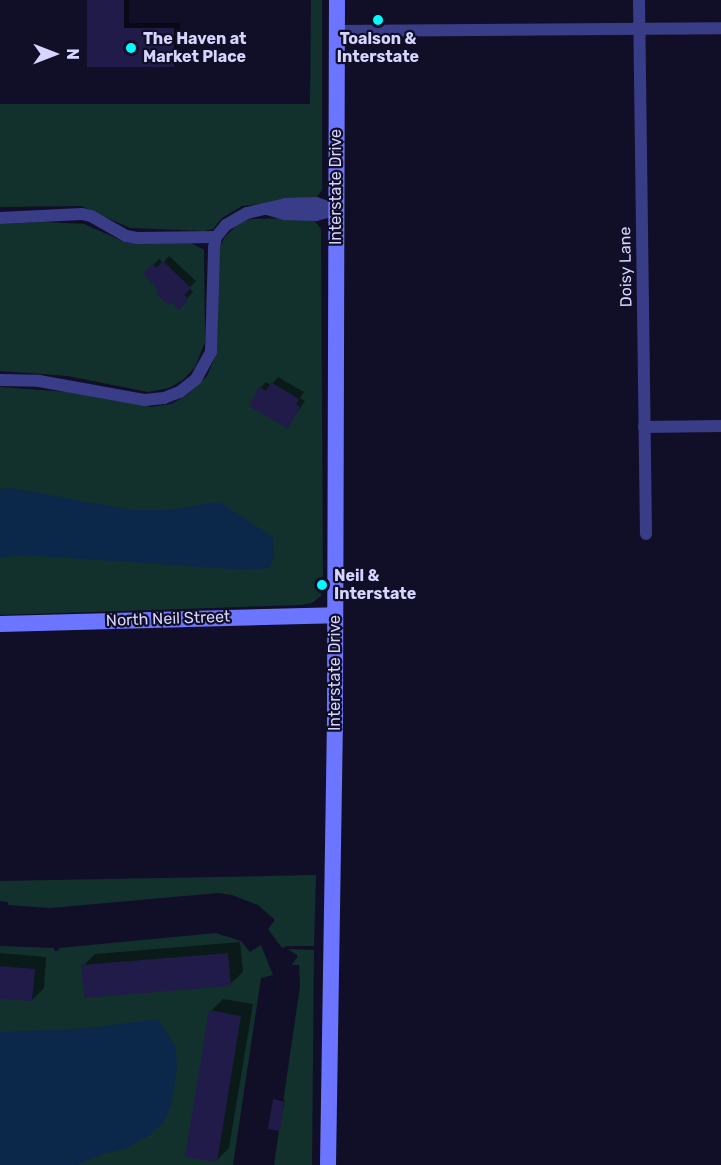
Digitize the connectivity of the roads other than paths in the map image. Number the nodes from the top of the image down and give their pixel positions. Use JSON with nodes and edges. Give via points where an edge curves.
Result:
{"nodes":[{"id":1,"x":337,"y":0,"type":"edge"},
{"id":2,"x":639,"y":0,"type":"edge"},
{"id":3,"x":721,"y":28,"type":"edge"},
{"id":4,"x":640,"y":29,"type":"junction"},
{"id":5,"x":337,"y":31,"type":"junction"},
{"id":6,"x":336,"y":210,"type":"junction"},
{"id":7,"x":0,"y":218,"type":"edge"},
{"id":8,"x":216,"y":237,"type":"junction"},
{"id":9,"x":0,"y":380,"type":"edge"},
{"id":10,"x":721,"y":426,"type":"edge"},
{"id":11,"x":644,"y":428,"type":"junction"},
{"id":12,"x":646,"y":534,"type":"dead end"},
{"id":13,"x":335,"y":615,"type":"junction"},
{"id":14,"x":0,"y":624,"type":"edge"},
{"id":15,"x":328,"y":1165,"type":"edge"}],
"edges":[{"from":1,"to":5,"type":"main road","name":"Interstate Drive"},
{"from":2,"to":4,"type":"street","name":"Doisy Lane"},
{"from":3,"to":4,"type":"street"},
{"from":4,"to":5,"type":"street"},
{"from":4,"to":11,"type":"street","name":"Doisy Lane"},
{"from":5,"to":6,"type":"main road","name":"Interstate Drive"},
{"from":6,"to":8,"type":"street","via":[[306,215],[266,209],[236,218]]},
{"from":6,"to":13,"type":"main road","name":"Interstate Drive"},
{"from":7,"to":8,"type":"street","via":[[82,214],[137,238]]},
{"from":8,"to":9,"type":"street","via":[[211,352],[196,379],[180,392],[145,400],[39,381]]},
{"from":10,"to":11,"type":"street"},
{"from":11,"to":12,"type":"street","name":"Doisy Lane"},
{"from":13,"to":14,"type":"main road","name":"North Neil Street"},
{"from":13,"to":15,"type":"main road","name":"Interstate Drive"}]}
